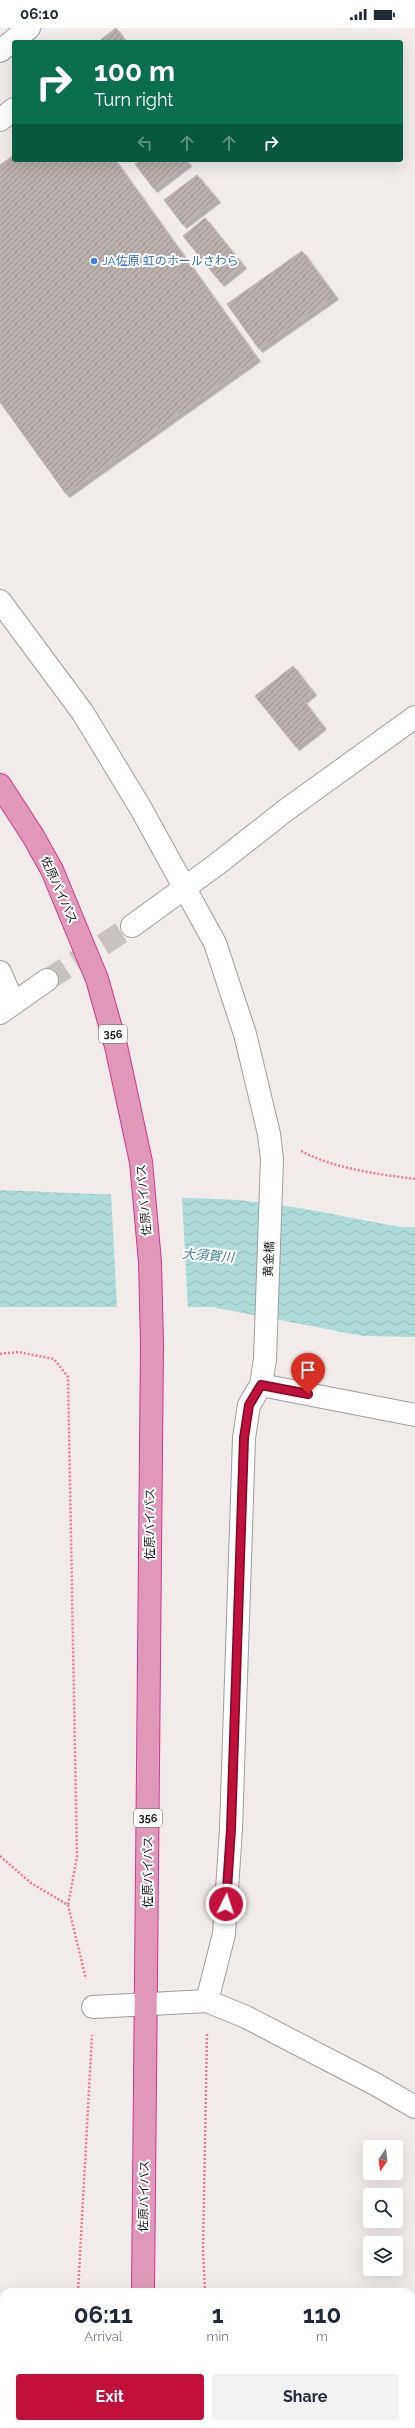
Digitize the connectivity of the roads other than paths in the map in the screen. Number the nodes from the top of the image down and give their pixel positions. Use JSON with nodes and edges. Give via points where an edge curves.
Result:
{"nodes":[{"id":1,"x":29,"y":28,"type":"edge"},
{"id":2,"x":14,"y":40,"type":"edge"},
{"id":3,"x":12,"y":41,"type":"edge"},
{"id":4,"x":0,"y":51,"type":"edge"},
{"id":5,"x":12,"y":111,"type":"edge"},
{"id":6,"x":0,"y":120,"type":"edge"},
{"id":7,"x":0,"y":601,"type":"edge"},
{"id":8,"x":415,"y":717,"type":"edge"},
{"id":9,"x":0,"y":785,"type":"edge"},
{"id":10,"x":186,"y":888,"type":"junction"},
{"id":11,"x":132,"y":926,"type":"tunnel mouth"},
{"id":12,"x":0,"y":972,"type":"edge"},
{"id":13,"x":47,"y":980,"type":"tunnel mouth"},
{"id":14,"x":6,"y":1008,"type":"edge"},
{"id":15,"x":261,"y":1385,"type":"junction"},
{"id":16,"x":415,"y":1415,"type":"edge"},
{"id":17,"x":207,"y":2001,"type":"junction"},
{"id":18,"x":147,"y":2004,"type":"junction"},
{"id":19,"x":93,"y":2007,"type":"road end"},
{"id":20,"x":415,"y":2107,"type":"edge"},
{"id":21,"x":143,"y":2288,"type":"edge"}],
"edges":[{"from":1,"to":2,"type":"street"},
{"from":3,"to":4,"type":"street"},
{"from":5,"to":6,"type":"street"},
{"from":7,"to":10,"type":"street","name":"黄金橋","via":[[83,713]]},
{"from":8,"to":10,"type":"street","via":[[286,810]]},
{"from":9,"to":18,"type":"highway","name":"佐原バイパス","number":"356","via":[[52,870],[97,979],[116,1046],[142,1162],[150,1262],[152,1344]]},
{"from":10,"to":11,"type":"street"},
{"from":10,"to":15,"type":"street","name":"黄金橋","via":[[215,943],[245,1034],[269,1134],[272,1159],[265,1359]]},
{"from":12,"to":14,"type":"street"},
{"from":13,"to":14,"type":"street"},
{"from":15,"to":16,"type":"street"},
{"from":15,"to":17,"type":"street","via":[[249,1405],[244,1438],[231,1829],[224,1934]]},
{"from":17,"to":18,"type":"street"},
{"from":17,"to":20,"type":"street","via":[[246,2017]]},
{"from":18,"to":19,"type":"street"},
{"from":18,"to":21,"type":"highway","name":"佐原バイパス","number":"356"}]}
